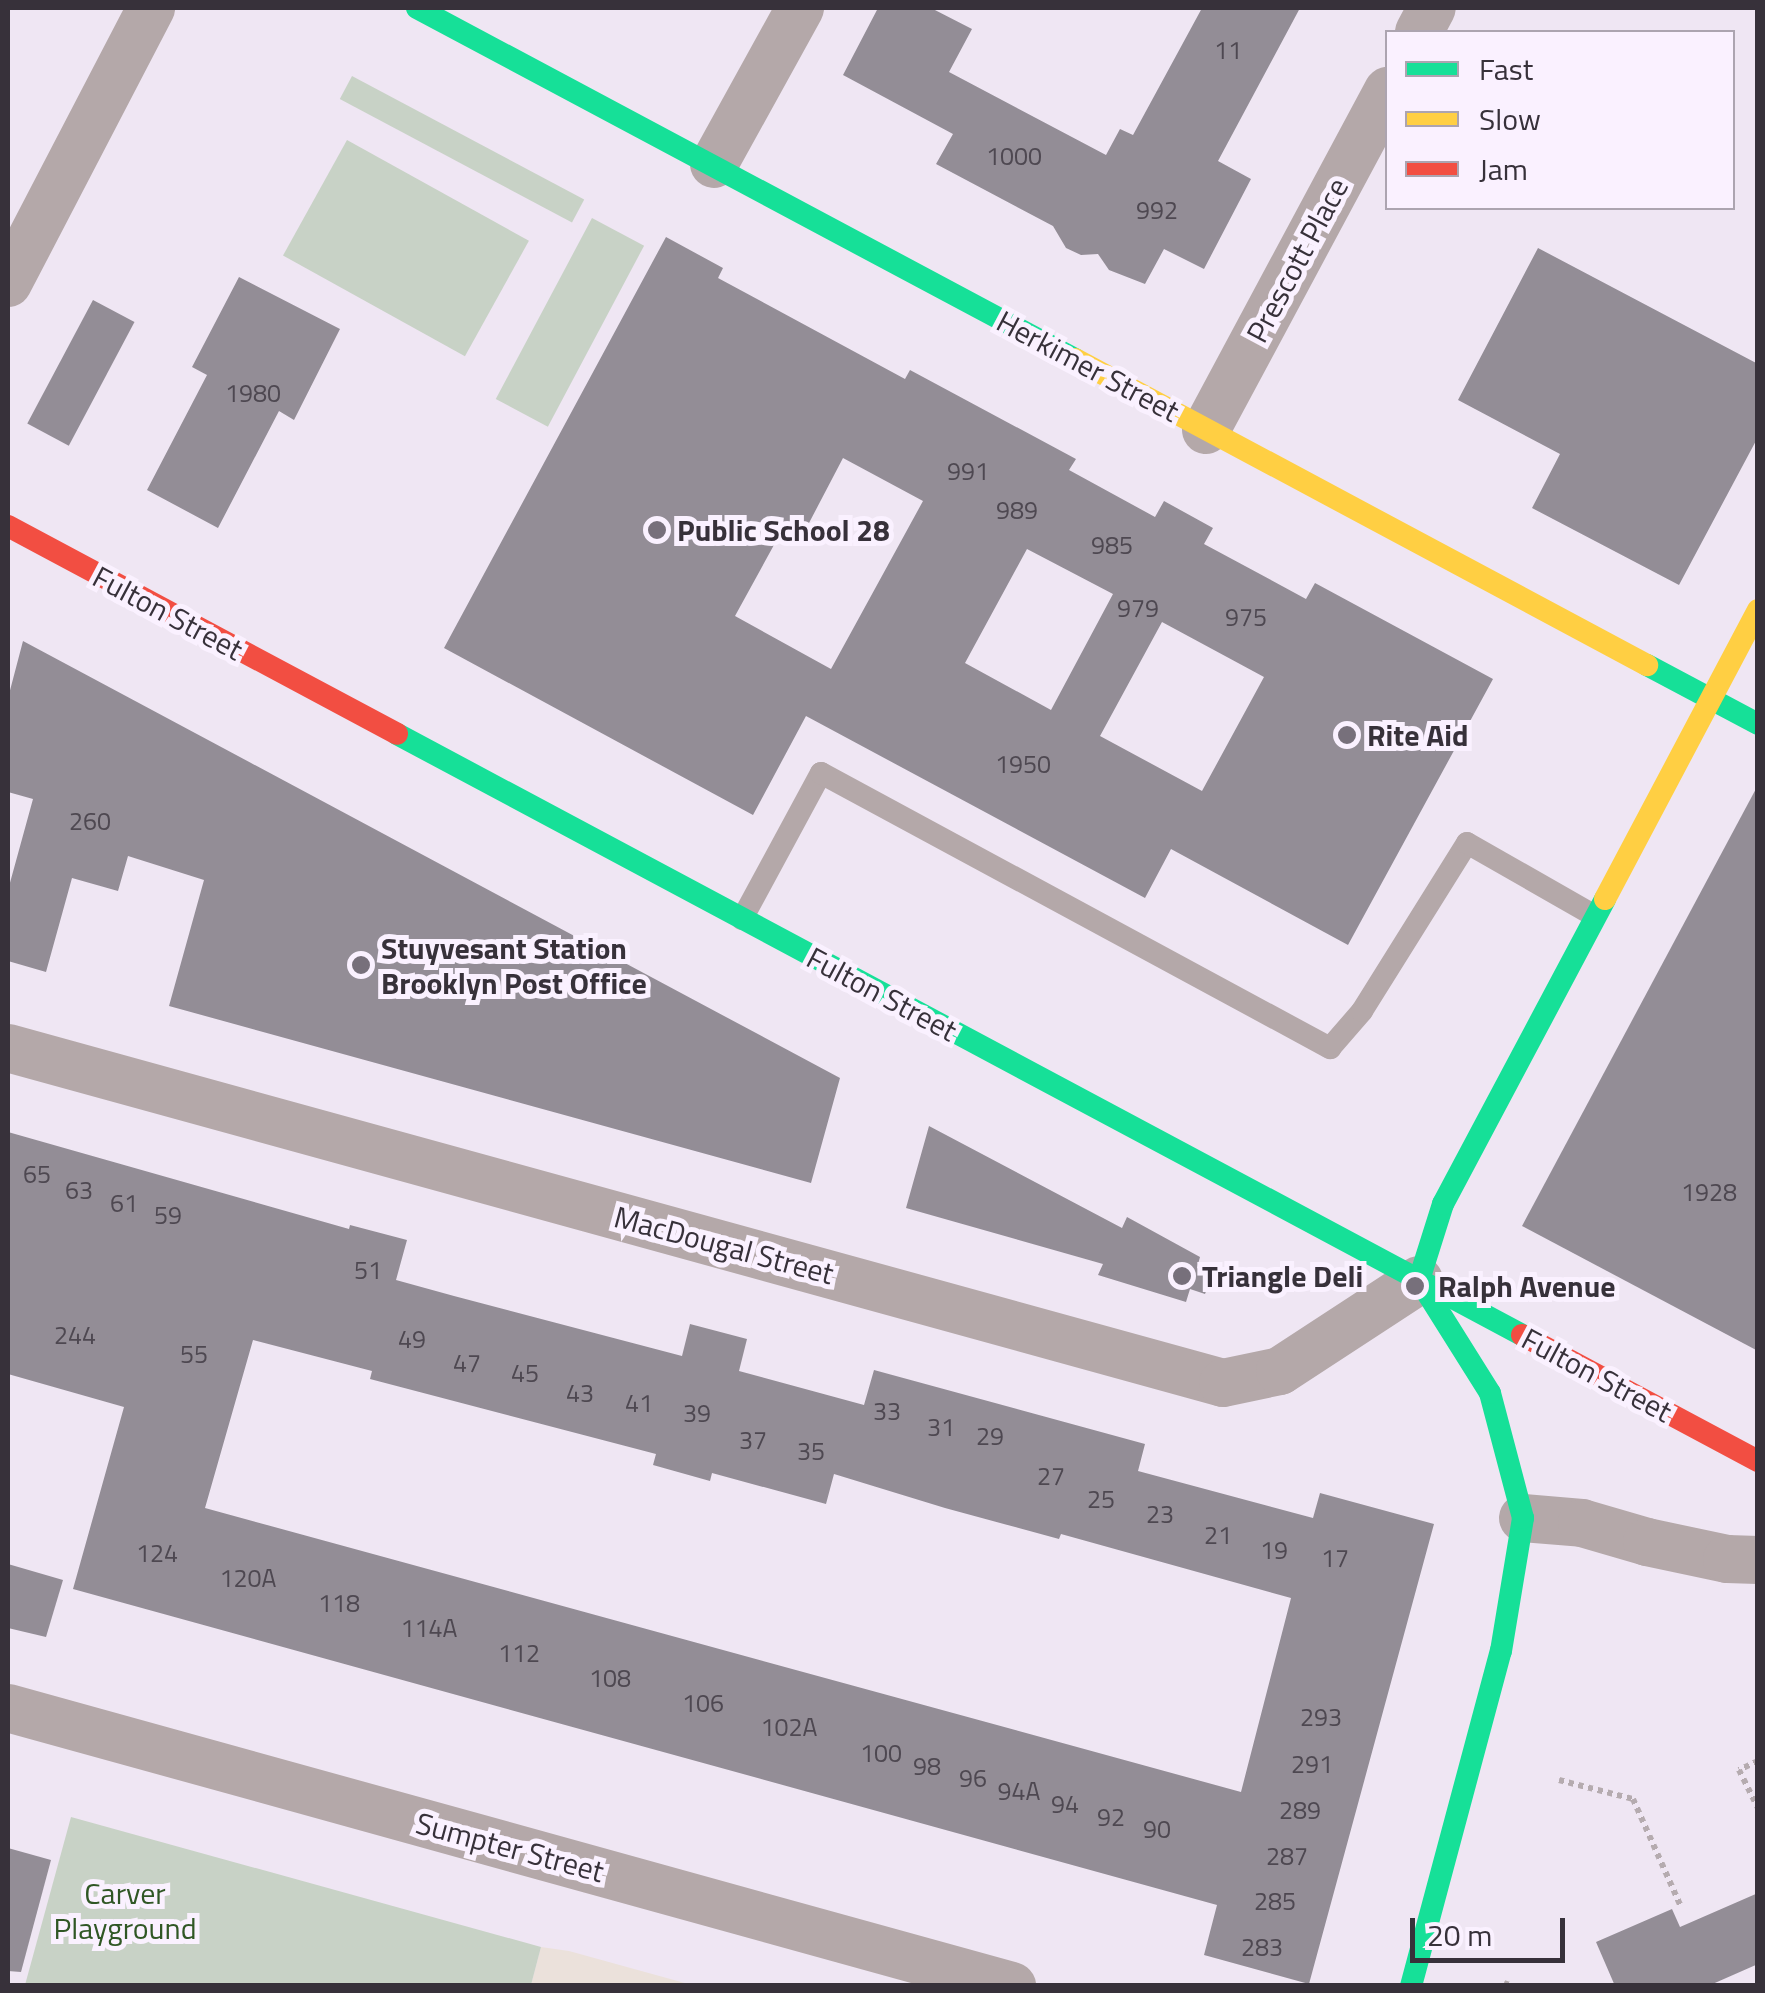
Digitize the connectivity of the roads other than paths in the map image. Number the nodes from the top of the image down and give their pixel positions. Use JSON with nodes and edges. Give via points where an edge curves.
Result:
{"nodes":[{"id":1,"x":151,"y":8,"type":"edge"},
{"id":2,"x":418,"y":8,"type":"edge"},
{"id":3,"x":800,"y":8,"type":"edge"},
{"id":4,"x":1432,"y":8,"type":"edge"},
{"id":5,"x":1420,"y":30,"type":"edge"},
{"id":6,"x":1385,"y":97,"type":"edge"},
{"id":7,"x":714,"y":164,"type":"junction"},
{"id":8,"x":8,"y":283,"type":"edge"},
{"id":9,"x":1206,"y":430,"type":"junction"},
{"id":10,"x":8,"y":526,"type":"edge"},
{"id":11,"x":1758,"y":610,"type":"edge"},
{"id":12,"x":1710,"y":698,"type":"junction"},
{"id":13,"x":1758,"y":724,"type":"edge"},
{"id":14,"x":1595,"y":916,"type":"junction"},
{"id":15,"x":742,"y":919,"type":"junction"},
{"id":16,"x":8,"y":1048,"type":"edge"},
{"id":17,"x":1419,"y":1280,"type":"junction"},
{"id":18,"x":1758,"y":1460,"type":"edge"},
{"id":19,"x":1523,"y":1518,"type":"junction"},
{"id":20,"x":1758,"y":1560,"type":"edge"},
{"id":21,"x":8,"y":1708,"type":"edge"},
{"id":22,"x":1012,"y":1986,"type":"edge"},
{"id":23,"x":1411,"y":1986,"type":"edge"}],
"edges":[{"from":1,"to":8,"type":"street"},
{"from":2,"to":7,"type":"street","name":"Herkimer Street"},
{"from":3,"to":7,"type":"street"},
{"from":4,"to":5,"type":"street"},
{"from":6,"to":9,"type":"street","name":"Prescott Place"},
{"from":7,"to":9,"type":"street","name":"Herkimer Street"},
{"from":9,"to":12,"type":"street","name":"Herkimer Street"},
{"from":10,"to":15,"type":"street","name":"Fulton Street"},
{"from":11,"to":12,"type":"street"},
{"from":12,"to":13,"type":"street","name":"Herkimer Street"},
{"from":12,"to":14,"type":"street"},
{"from":14,"to":15,"type":"lane","via":[[1467,844],[1362,1011],[1330,1048],[821,773]]},
{"from":14,"to":17,"type":"street","via":[[1443,1204]]},
{"from":15,"to":17,"type":"street","name":"Fulton Street"},
{"from":16,"to":17,"type":"street","name":"MacDougal Street","via":[[1223,1382],[1280,1371]]},
{"from":17,"to":18,"type":"street","name":"Fulton Street"},
{"from":17,"to":19,"type":"street","via":[[1490,1393]]},
{"from":19,"to":20,"type":"street"},
{"from":19,"to":23,"type":"street","via":[[1502,1651]]},
{"from":21,"to":22,"type":"street","name":"Sumpter Street"}]}
